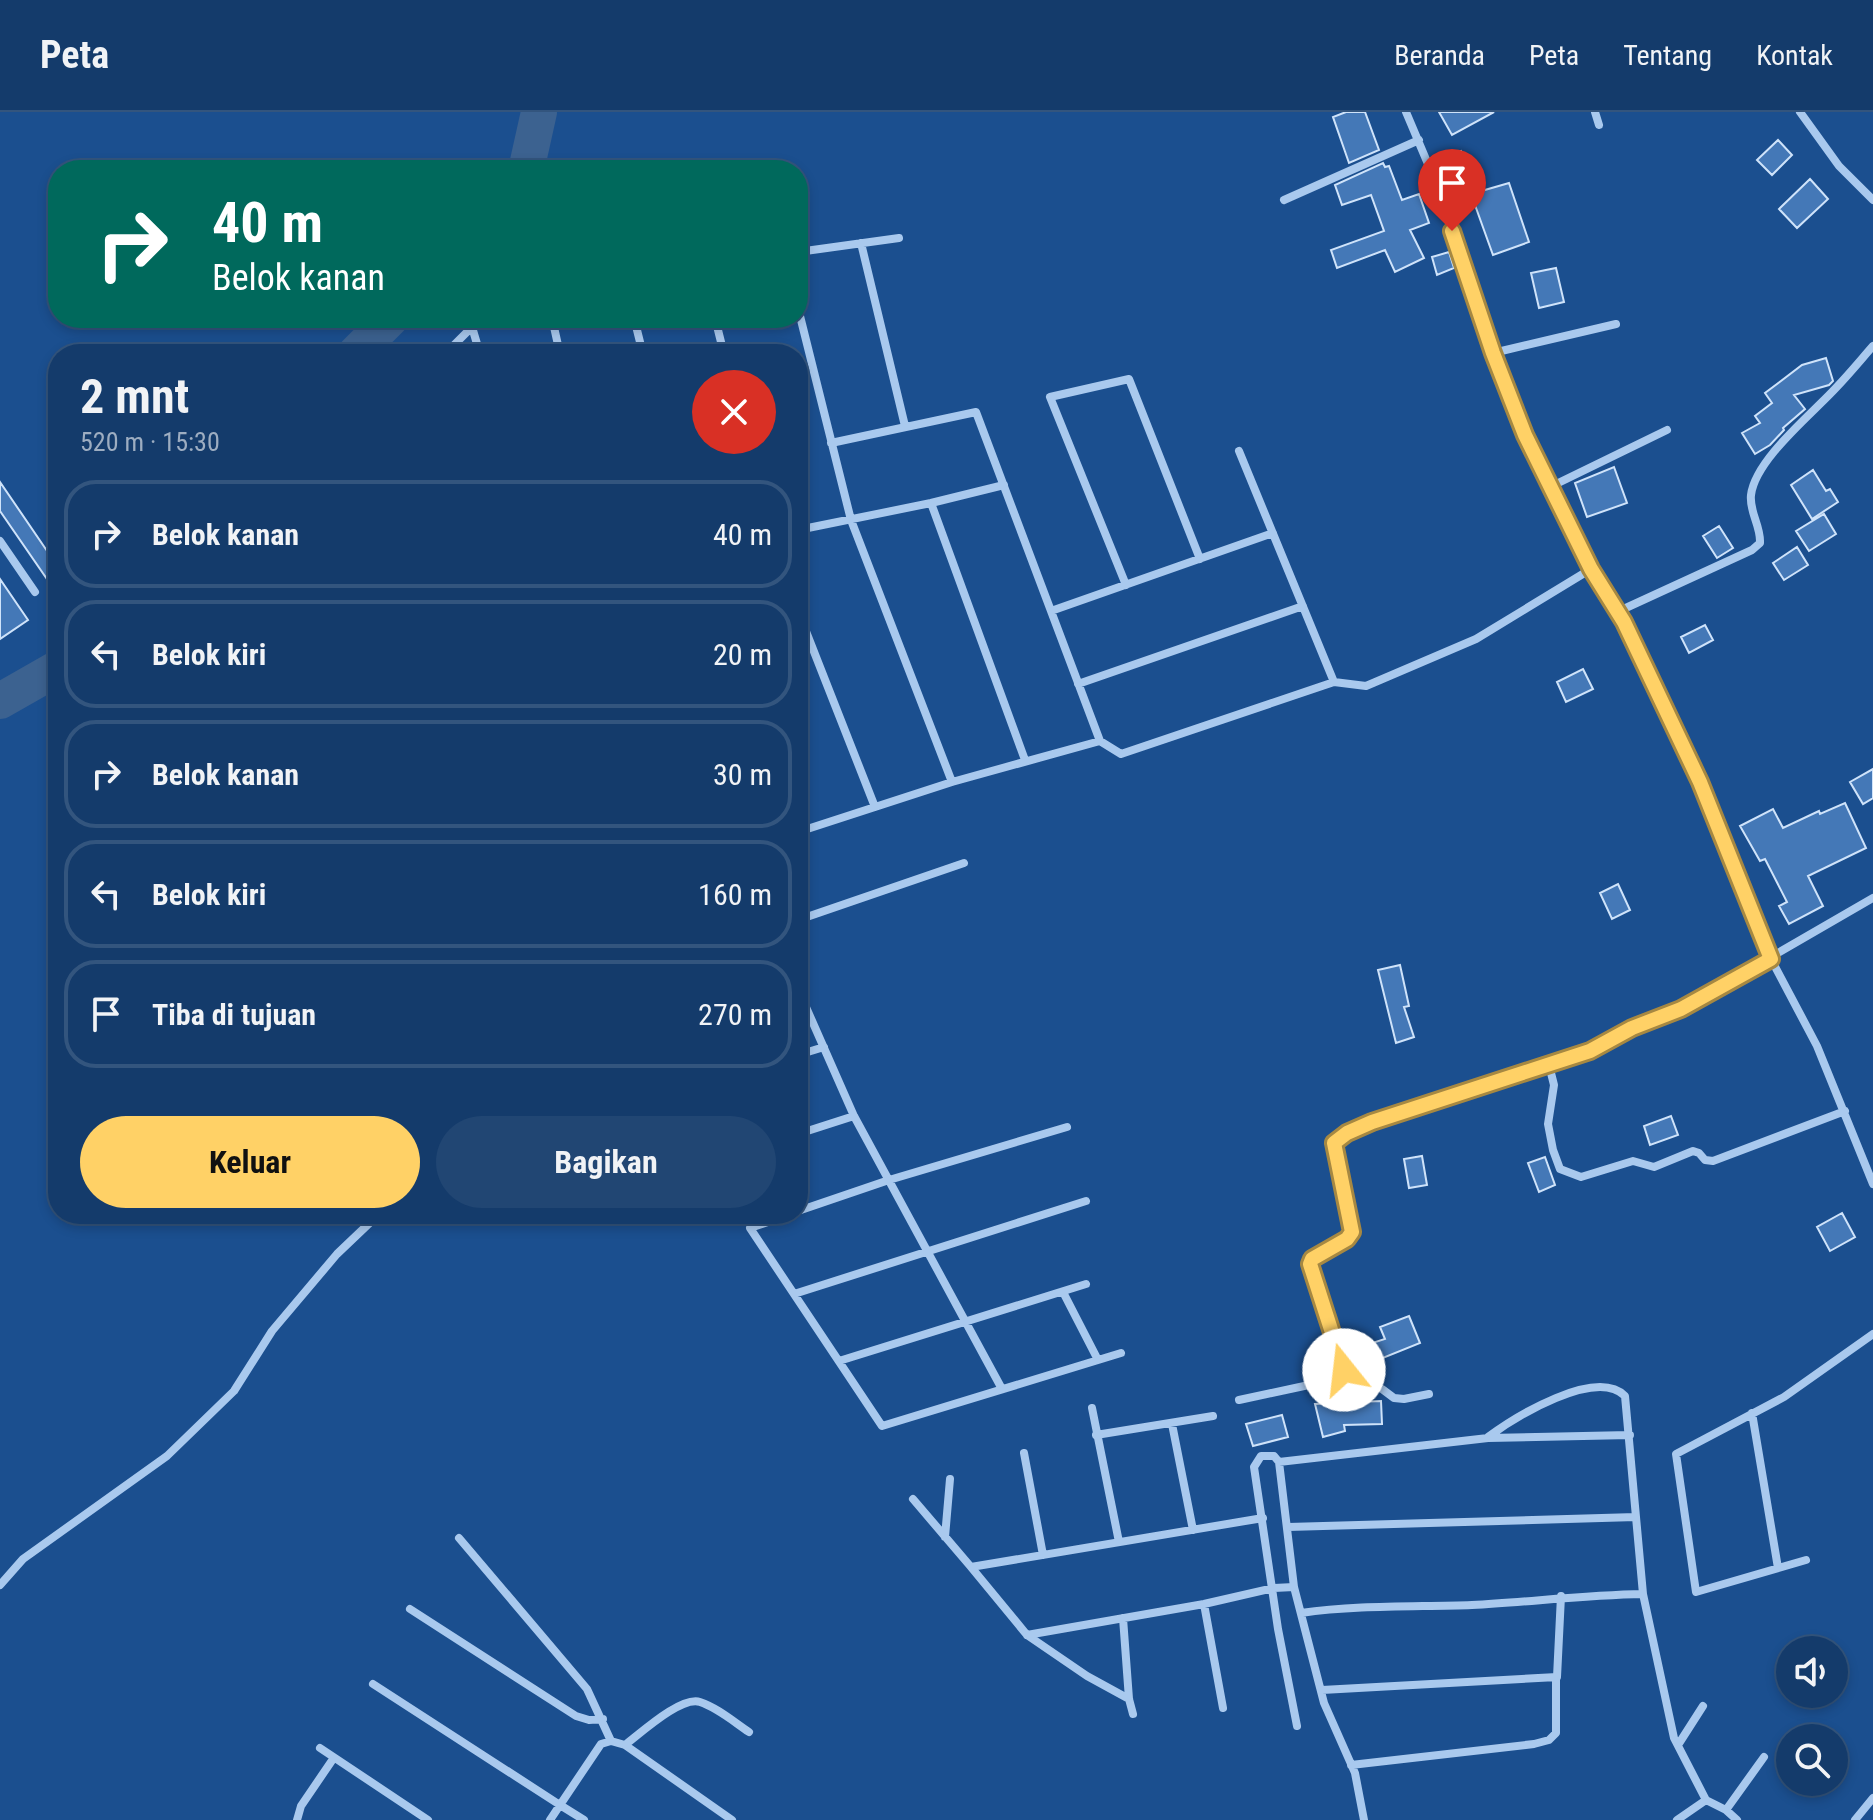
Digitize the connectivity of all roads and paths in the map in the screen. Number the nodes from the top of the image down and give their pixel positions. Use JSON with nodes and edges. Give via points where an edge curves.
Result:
{"nodes":[{"id":1,"x":1406,"y":112,"type":"edge"},
{"id":2,"x":1595,"y":112,"type":"edge"},
{"id":3,"x":1800,"y":112,"type":"edge"},
{"id":4,"x":1599,"y":125,"type":"dead end"},
{"id":5,"x":1419,"y":140,"type":"junction"},
{"id":6,"x":1284,"y":200,"type":"dead end"},
{"id":7,"x":1873,"y":200,"type":"edge"},
{"id":8,"x":899,"y":238,"type":"dead end"},
{"id":9,"x":861,"y":243,"type":"junction"},
{"id":10,"x":808,"y":251,"type":"edge"},
{"id":11,"x":1616,"y":324,"type":"dead end"},
{"id":12,"x":471,"y":328,"type":"edge"},
{"id":13,"x":455,"y":344,"type":"edge"},
{"id":14,"x":1873,"y":346,"type":"edge"},
{"id":15,"x":808,"y":349,"type":"edge"},
{"id":16,"x":1493,"y":353,"type":"junction"},
{"id":17,"x":905,"y":426,"type":"junction"},
{"id":18,"x":1667,"y":430,"type":"dead end"},
{"id":19,"x":831,"y":443,"type":"junction"},
{"id":20,"x":1239,"y":451,"type":"dead end"},
{"id":21,"x":1004,"y":485,"type":"junction"},
{"id":22,"x":1552,"y":486,"type":"junction"},
{"id":23,"x":931,"y":503,"type":"junction"},
{"id":24,"x":851,"y":520,"type":"junction"},
{"id":25,"x":808,"y":528,"type":"edge"},
{"id":26,"x":1273,"y":533,"type":"junction"},
{"id":27,"x":0,"y":541,"type":"edge"},
{"id":28,"x":1200,"y":559,"type":"junction"},
{"id":29,"x":1591,"y":569,"type":"junction"},
{"id":30,"x":1126,"y":585,"type":"junction"},
{"id":31,"x":35,"y":592,"type":"dead end"},
{"id":32,"x":1303,"y":606,"type":"junction"},
{"id":33,"x":1051,"y":611,"type":"junction"},
{"id":34,"x":1617,"y":612,"type":"junction"},
{"id":35,"x":808,"y":636,"type":"edge"},
{"id":36,"x":1334,"y":682,"type":"junction"},
{"id":37,"x":1078,"y":684,"type":"junction"},
{"id":38,"x":1100,"y":741,"type":"junction"},
{"id":39,"x":1025,"y":760,"type":"junction"},
{"id":40,"x":952,"y":782,"type":"junction"},
{"id":41,"x":875,"y":807,"type":"junction"},
{"id":42,"x":808,"y":829,"type":"edge"},
{"id":43,"x":964,"y":863,"type":"dead end"},
{"id":44,"x":1873,"y":898,"type":"edge"},
{"id":45,"x":808,"y":917,"type":"edge"},
{"id":46,"x":1771,"y":959,"type":"junction"},
{"id":47,"x":808,"y":1011,"type":"edge"},
{"id":48,"x":824,"y":1047,"type":"junction"},
{"id":49,"x":808,"y":1052,"type":"edge"},
{"id":50,"x":1549,"y":1065,"type":"junction"},
{"id":51,"x":1845,"y":1111,"type":"junction"},
{"id":52,"x":854,"y":1116,"type":"junction"},
{"id":53,"x":1067,"y":1127,"type":"dead end"},
{"id":54,"x":808,"y":1131,"type":"edge"},
{"id":55,"x":889,"y":1180,"type":"junction"},
{"id":56,"x":1873,"y":1184,"type":"edge"},
{"id":57,"x":1086,"y":1201,"type":"dead end"},
{"id":58,"x":808,"y":1208,"type":"edge"},
{"id":59,"x":368,"y":1224,"type":"edge"},
{"id":60,"x":762,"y":1224,"type":"edge"},
{"id":61,"x":928,"y":1251,"type":"junction"},
{"id":62,"x":1086,"y":1284,"type":"dead end"},
{"id":63,"x":1063,"y":1292,"type":"junction"},
{"id":64,"x":794,"y":1294,"type":"junction"},
{"id":65,"x":966,"y":1322,"type":"junction"},
{"id":66,"x":1873,"y":1334,"type":"edge"},
{"id":67,"x":1121,"y":1353,"type":"dead end"},
{"id":68,"x":1098,"y":1360,"type":"junction"},
{"id":69,"x":839,"y":1361,"type":"junction"},
{"id":70,"x":1346,"y":1377,"type":"junction"},
{"id":71,"x":1002,"y":1389,"type":"junction"},
{"id":72,"x":1429,"y":1394,"type":"dead end"},
{"id":73,"x":1239,"y":1400,"type":"dead end"},
{"id":74,"x":1092,"y":1408,"type":"dead end"},
{"id":75,"x":1752,"y":1413,"type":"junction"},
{"id":76,"x":1213,"y":1416,"type":"dead end"},
{"id":77,"x":1172,"y":1424,"type":"junction"},
{"id":78,"x":1096,"y":1435,"type":"junction"},
{"id":79,"x":1630,"y":1435,"type":"junction"},
{"id":80,"x":1488,"y":1438,"type":"junction"},
{"id":81,"x":1024,"y":1453,"type":"dead end"},
{"id":82,"x":1279,"y":1462,"type":"junction"},
{"id":83,"x":950,"y":1479,"type":"dead end"},
{"id":84,"x":913,"y":1499,"type":"dead end"},
{"id":85,"x":1636,"y":1517,"type":"junction"},
{"id":86,"x":1263,"y":1518,"type":"junction"},
{"id":87,"x":1288,"y":1527,"type":"junction"},
{"id":88,"x":1193,"y":1530,"type":"junction"},
{"id":89,"x":945,"y":1537,"type":"junction"},
{"id":90,"x":459,"y":1538,"type":"dead end"},
{"id":91,"x":1119,"y":1542,"type":"junction"},
{"id":92,"x":1043,"y":1555,"type":"junction"},
{"id":93,"x":1806,"y":1560,"type":"dead end"},
{"id":94,"x":971,"y":1567,"type":"junction"},
{"id":95,"x":1778,"y":1568,"type":"junction"},
{"id":96,"x":0,"y":1585,"type":"edge"},
{"id":97,"x":1294,"y":1587,"type":"junction"},
{"id":98,"x":1274,"y":1588,"type":"junction"},
{"id":99,"x":1643,"y":1594,"type":"junction"},
{"id":100,"x":1561,"y":1596,"type":"junction"},
{"id":101,"x":1204,"y":1604,"type":"junction"},
{"id":102,"x":410,"y":1609,"type":"dead end"},
{"id":103,"x":1301,"y":1613,"type":"junction"},
{"id":104,"x":1123,"y":1618,"type":"junction"},
{"id":105,"x":1027,"y":1635,"type":"junction"},
{"id":106,"x":1556,"y":1677,"type":"junction"},
{"id":107,"x":373,"y":1684,"type":"dead end"},
{"id":108,"x":1322,"y":1690,"type":"junction"},
{"id":109,"x":1129,"y":1699,"type":"junction"},
{"id":110,"x":1703,"y":1706,"type":"dead end"},
{"id":111,"x":1223,"y":1708,"type":"dead end"},
{"id":112,"x":1133,"y":1714,"type":"dead end"},
{"id":113,"x":603,"y":1719,"type":"junction"},
{"id":114,"x":1297,"y":1726,"type":"dead end"},
{"id":115,"x":749,"y":1732,"type":"dead end"},
{"id":116,"x":611,"y":1741,"type":"junction"},
{"id":117,"x":625,"y":1745,"type":"junction"},
{"id":118,"x":1678,"y":1745,"type":"junction"},
{"id":119,"x":320,"y":1748,"type":"dead end"},
{"id":120,"x":1764,"y":1757,"type":"dead end"},
{"id":121,"x":333,"y":1759,"type":"junction"},
{"id":122,"x":1351,"y":1765,"type":"junction"},
{"id":123,"x":1873,"y":1798,"type":"edge"},
{"id":124,"x":1706,"y":1800,"type":"junction"},
{"id":125,"x":560,"y":1805,"type":"junction"},
{"id":126,"x":1726,"y":1810,"type":"junction"},
{"id":127,"x":297,"y":1820,"type":"edge"},
{"id":128,"x":428,"y":1820,"type":"edge"},
{"id":129,"x":550,"y":1820,"type":"edge"},
{"id":130,"x":584,"y":1820,"type":"edge"},
{"id":131,"x":732,"y":1820,"type":"edge"},
{"id":132,"x":1364,"y":1820,"type":"edge"},
{"id":133,"x":1677,"y":1820,"type":"edge"},
{"id":134,"x":1737,"y":1820,"type":"edge"},
{"id":135,"x":1855,"y":1820,"type":"edge"}],
"edges":[{"from":1,"to":5,"type":"street"},
{"from":2,"to":4,"type":"street"},
{"from":3,"to":7,"type":"street","via":[[1839,166]]},
{"from":5,"to":6,"type":"street"},
{"from":5,"to":16,"type":"street"},
{"from":8,"to":9,"type":"street"},
{"from":9,"to":10,"type":"street"},
{"from":9,"to":17,"type":"street"},
{"from":11,"to":16,"type":"street"},
{"from":12,"to":13,"type":"street"},
{"from":14,"to":34,"type":"street","via":[[1761,472],[1751,494],[1760,543]]},
{"from":15,"to":19,"type":"street"},
{"from":16,"to":22,"type":"street","via":[[1525,435]]},
{"from":17,"to":19,"type":"street"},
{"from":17,"to":21,"type":"street","via":[[976,412]]},
{"from":18,"to":22,"type":"street"},
{"from":19,"to":24,"type":"street"},
{"from":20,"to":26,"type":"street"},
{"from":21,"to":23,"type":"street"},
{"from":21,"to":33,"type":"street"},
{"from":22,"to":29,"type":"street"},
{"from":23,"to":24,"type":"street"},
{"from":23,"to":39,"type":"street"},
{"from":24,"to":25,"type":"street"},
{"from":24,"to":40,"type":"street"},
{"from":26,"to":28,"type":"street"},
{"from":26,"to":32,"type":"street"},
{"from":27,"to":31,"type":"street"},
{"from":28,"to":30,"type":"street"},
{"from":28,"to":30,"type":"street","via":[[1129,379],[1050,397]]},
{"from":29,"to":34,"type":"street"},
{"from":29,"to":36,"type":"street","via":[[1476,639],[1366,686]]},
{"from":30,"to":33,"type":"street"},
{"from":32,"to":36,"type":"street"},
{"from":32,"to":37,"type":"street"},
{"from":33,"to":37,"type":"street"},
{"from":34,"to":46,"type":"street","via":[[1700,782]]},
{"from":35,"to":41,"type":"street"},
{"from":36,"to":38,"type":"street","via":[[1121,754]]},
{"from":37,"to":38,"type":"street"},
{"from":38,"to":39,"type":"street"},
{"from":39,"to":40,"type":"street"},
{"from":40,"to":41,"type":"street"},
{"from":41,"to":42,"type":"street"},
{"from":43,"to":45,"type":"street"},
{"from":44,"to":46,"type":"street"},
{"from":46,"to":50,"type":"street","via":[[1681,1009]]},
{"from":46,"to":51,"type":"street"},
{"from":47,"to":48,"type":"street"},
{"from":48,"to":49,"type":"street"},
{"from":48,"to":52,"type":"street"},
{"from":50,"to":51,"type":"street","via":[[1554,1085],[1548,1124],[1553,1150],[1560,1169],[1581,1177],[1633,1161],[1654,1167],[1693,1151],[1713,1161]]},
{"from":50,"to":70,"type":"street","via":[[1372,1122],[1334,1143],[1352,1232],[1310,1264]]},
{"from":51,"to":56,"type":"street"},
{"from":52,"to":54,"type":"street"},
{"from":52,"to":55,"type":"street"},
{"from":53,"to":55,"type":"street"},
{"from":55,"to":58,"type":"street"},
{"from":55,"to":61,"type":"street"},
{"from":57,"to":61,"type":"street"},
{"from":59,"to":96,"type":"street","via":[[272,1331],[223,1402],[167,1456],[23,1559]]},
{"from":60,"to":64,"type":"street","via":[[750,1228]]},
{"from":61,"to":64,"type":"street"},
{"from":61,"to":65,"type":"street"},
{"from":62,"to":63,"type":"street"},
{"from":63,"to":65,"type":"street"},
{"from":63,"to":68,"type":"street"},
{"from":64,"to":69,"type":"street"},
{"from":65,"to":69,"type":"street"},
{"from":65,"to":71,"type":"street"},
{"from":66,"to":75,"type":"street","via":[[1784,1397]]},
{"from":67,"to":68,"type":"street"},
{"from":68,"to":71,"type":"street"},
{"from":69,"to":71,"type":"street","via":[[882,1426]]},
{"from":70,"to":72,"type":"street","via":[[1394,1398]]},
{"from":70,"to":73,"type":"street"},
{"from":74,"to":78,"type":"street"},
{"from":75,"to":95,"type":"street"},
{"from":75,"to":95,"type":"street","via":[[1676,1454],[1696,1592]]},
{"from":76,"to":77,"type":"street"},
{"from":77,"to":78,"type":"street"},
{"from":77,"to":88,"type":"street"},
{"from":78,"to":91,"type":"street"},
{"from":79,"to":80,"type":"street"},
{"from":79,"to":80,"type":"street","via":[[1626,1397],[1604,1386],[1526,1411]]},
{"from":79,"to":85,"type":"street"},
{"from":80,"to":82,"type":"street"},
{"from":81,"to":92,"type":"street"},
{"from":82,"to":86,"type":"street","via":[[1274,1456],[1261,1456],[1254,1467]]},
{"from":82,"to":87,"type":"street"},
{"from":83,"to":89,"type":"street"},
{"from":84,"to":89,"type":"street"},
{"from":85,"to":87,"type":"street"},
{"from":85,"to":99,"type":"street"},
{"from":86,"to":88,"type":"street"},
{"from":86,"to":98,"type":"street"},
{"from":87,"to":97,"type":"street"},
{"from":88,"to":91,"type":"street"},
{"from":89,"to":94,"type":"street"},
{"from":90,"to":113,"type":"street","via":[[587,1689]]},
{"from":91,"to":92,"type":"street"},
{"from":92,"to":94,"type":"street"},
{"from":93,"to":95,"type":"street"},
{"from":94,"to":105,"type":"street"},
{"from":97,"to":98,"type":"street"},
{"from":97,"to":103,"type":"street"},
{"from":98,"to":101,"type":"street"},
{"from":98,"to":114,"type":"street"},
{"from":99,"to":100,"type":"street"},
{"from":99,"to":118,"type":"street"},
{"from":100,"to":103,"type":"street"},
{"from":100,"to":106,"type":"street"},
{"from":101,"to":104,"type":"street"},
{"from":101,"to":111,"type":"street"},
{"from":102,"to":113,"type":"street","via":[[576,1716]]},
{"from":103,"to":108,"type":"street"},
{"from":104,"to":105,"type":"street"},
{"from":104,"to":109,"type":"street"},
{"from":105,"to":109,"type":"street"},
{"from":106,"to":108,"type":"street"},
{"from":106,"to":122,"type":"street","via":[[1557,1729],[1549,1740]]},
{"from":107,"to":125,"type":"street"},
{"from":108,"to":122,"type":"street"},
{"from":109,"to":112,"type":"street"},
{"from":110,"to":118,"type":"street"},
{"from":113,"to":116,"type":"street"},
{"from":115,"to":117,"type":"street","via":[[690,1701]]},
{"from":116,"to":117,"type":"street"},
{"from":116,"to":125,"type":"street","via":[[601,1744]]},
{"from":117,"to":131,"type":"street"},
{"from":118,"to":124,"type":"street"},
{"from":119,"to":121,"type":"street"},
{"from":120,"to":126,"type":"street"},
{"from":121,"to":127,"type":"street"},
{"from":121,"to":128,"type":"street"},
{"from":122,"to":132,"type":"street"},
{"from":123,"to":135,"type":"street"},
{"from":124,"to":126,"type":"street"},
{"from":124,"to":133,"type":"street"},
{"from":125,"to":129,"type":"street"},
{"from":125,"to":130,"type":"street"},
{"from":126,"to":134,"type":"street"}]}
